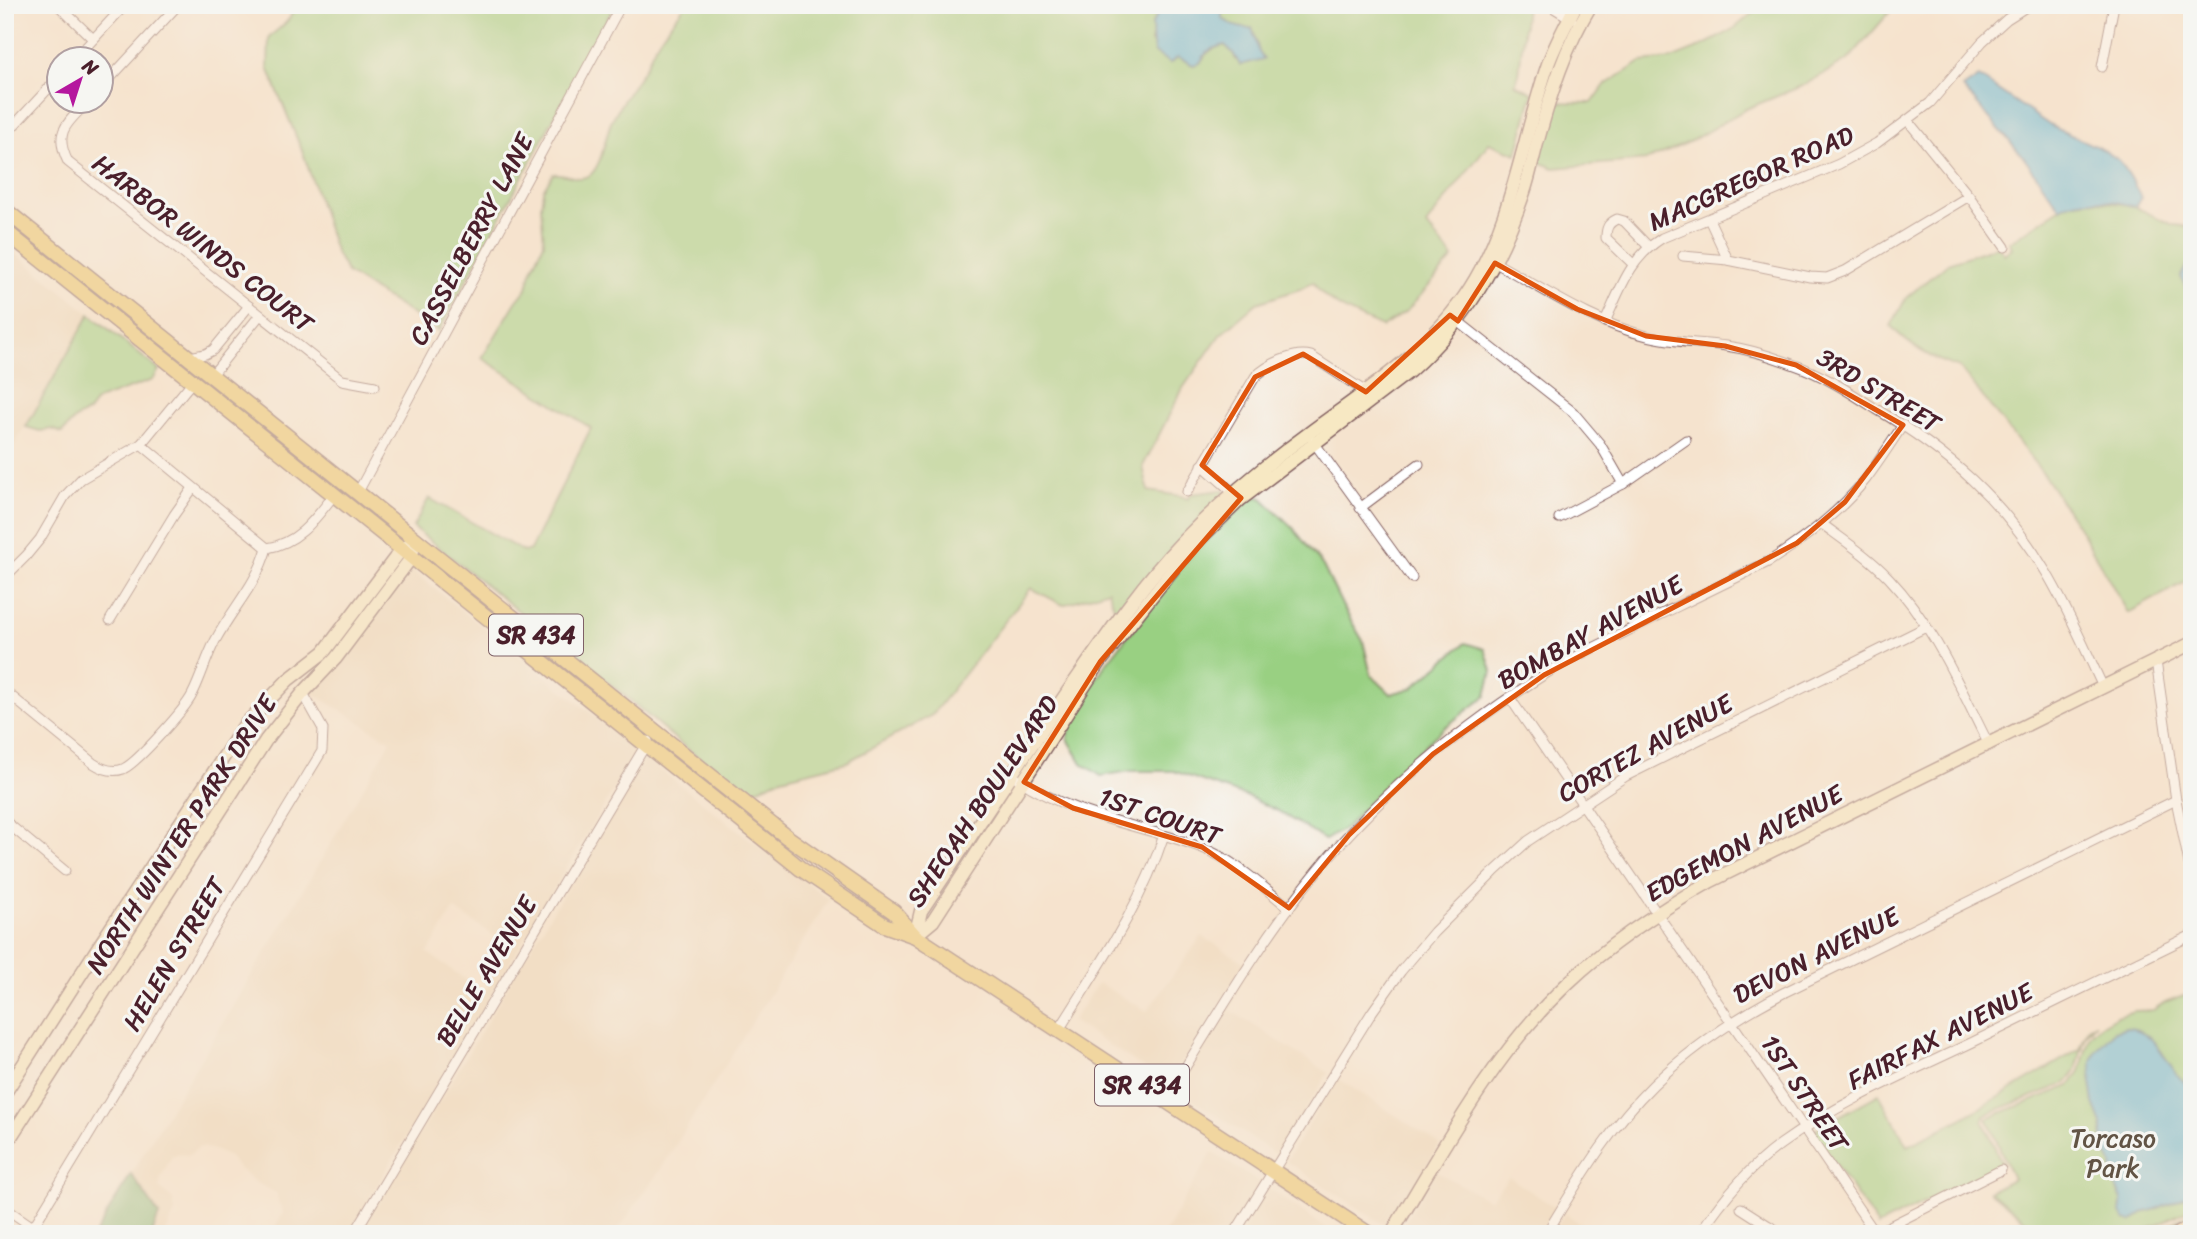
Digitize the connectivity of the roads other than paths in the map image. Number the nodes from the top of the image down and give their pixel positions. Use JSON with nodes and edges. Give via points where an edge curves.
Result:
{"nodes":[{"id":1,"x":58,"y":5,"type":"edge"},
{"id":2,"x":125,"y":5,"type":"edge"},
{"id":3,"x":178,"y":5,"type":"edge"},
{"id":4,"x":621,"y":5,"type":"edge"},
{"id":5,"x":1549,"y":5,"type":"edge"},
{"id":6,"x":1576,"y":5,"type":"edge"},
{"id":7,"x":1591,"y":5,"type":"edge"},
{"id":8,"x":2029,"y":5,"type":"edge"},
{"id":9,"x":2114,"y":5,"type":"edge"},
{"id":10,"x":1575,"y":21,"type":"junction"},
{"id":11,"x":93,"y":39,"type":"junction"},
{"id":12,"x":87,"y":46,"type":"edge"},
{"id":13,"x":2102,"y":67,"type":"dead end"},
{"id":14,"x":116,"y":72,"type":"edge"},
{"id":15,"x":46,"y":91,"type":"edge"},
{"id":16,"x":75,"y":116,"type":"edge"},
{"id":17,"x":1908,"y":121,"type":"junction"},
{"id":18,"x":5,"y":135,"type":"edge"},
{"id":19,"x":1969,"y":196,"type":"junction"},
{"id":20,"x":5,"y":210,"type":"edge"},
{"id":21,"x":1709,"y":219,"type":"junction"},
{"id":22,"x":5,"y":231,"type":"edge"},
{"id":23,"x":1648,"y":246,"type":"junction"},
{"id":24,"x":2005,"y":247,"type":"dead end"},
{"id":25,"x":1683,"y":257,"type":"dead end"},
{"id":26,"x":1728,"y":260,"type":"junction"},
{"id":27,"x":1491,"y":261,"type":"junction"},
{"id":28,"x":1633,"y":264,"type":"junction"},
{"id":29,"x":249,"y":306,"type":"junction"},
{"id":30,"x":260,"y":315,"type":"junction"},
{"id":31,"x":1454,"y":318,"type":"junction"},
{"id":32,"x":1605,"y":322,"type":"junction"},
{"id":33,"x":227,"y":332,"type":"junction"},
{"id":34,"x":239,"y":341,"type":"junction"},
{"id":35,"x":189,"y":357,"type":"junction"},
{"id":36,"x":174,"y":366,"type":"junction"},
{"id":37,"x":212,"y":375,"type":"junction"},
{"id":38,"x":192,"y":382,"type":"junction"},
{"id":39,"x":375,"y":386,"type":"dead end"},
{"id":40,"x":230,"y":390,"type":"junction"},
{"id":41,"x":1366,"y":392,"type":"junction"},
{"id":42,"x":1903,"y":425,"type":"junction"},
{"id":43,"x":1311,"y":439,"type":"junction"},
{"id":44,"x":1686,"y":440,"type":"dead end"},
{"id":45,"x":141,"y":444,"type":"junction"},
{"id":46,"x":1419,"y":464,"type":"dead end"},
{"id":47,"x":1202,"y":466,"type":"junction"},
{"id":48,"x":1623,"y":484,"type":"junction"},
{"id":49,"x":193,"y":488,"type":"junction"},
{"id":50,"x":358,"y":492,"type":"junction"},
{"id":51,"x":1187,"y":492,"type":"dead end"},
{"id":52,"x":334,"y":495,"type":"junction"},
{"id":53,"x":1237,"y":496,"type":"junction"},
{"id":54,"x":1360,"y":508,"type":"junction"},
{"id":55,"x":1559,"y":518,"type":"dead end"},
{"id":56,"x":1822,"y":524,"type":"junction"},
{"id":57,"x":416,"y":540,"type":"junction"},
{"id":58,"x":267,"y":548,"type":"junction"},
{"id":59,"x":406,"y":554,"type":"junction"},
{"id":60,"x":5,"y":577,"type":"edge"},
{"id":61,"x":1412,"y":578,"type":"dead end"},
{"id":62,"x":110,"y":620,"type":"dead end"},
{"id":63,"x":1926,"y":626,"type":"junction"},
{"id":64,"x":2192,"y":643,"type":"edge"},
{"id":65,"x":2156,"y":661,"type":"junction"},
{"id":66,"x":2103,"y":687,"type":"junction"},
{"id":67,"x":575,"y":689,"type":"junction"},
{"id":68,"x":5,"y":691,"type":"edge"},
{"id":69,"x":303,"y":693,"type":"junction"},
{"id":70,"x":614,"y":698,"type":"junction"},
{"id":71,"x":1510,"y":698,"type":"junction"},
{"id":72,"x":655,"y":731,"type":"junction"},
{"id":73,"x":646,"y":745,"type":"junction"},
{"id":74,"x":1989,"y":745,"type":"junction"},
{"id":75,"x":1011,"y":774,"type":"junction"},
{"id":76,"x":1024,"y":782,"type":"junction"},
{"id":77,"x":2176,"y":800,"type":"junction"},
{"id":78,"x":1583,"y":804,"type":"junction"},
{"id":79,"x":5,"y":821,"type":"edge"},
{"id":80,"x":1164,"y":835,"type":"junction"},
{"id":81,"x":65,"y":871,"type":"dead end"},
{"id":82,"x":2192,"y":878,"type":"edge"},
{"id":83,"x":1289,"y":908,"type":"junction"},
{"id":84,"x":1657,"y":913,"type":"junction"},
{"id":85,"x":2192,"y":935,"type":"edge"},
{"id":86,"x":915,"y":936,"type":"junction"},
{"id":87,"x":1732,"y":1022,"type":"junction"},
{"id":88,"x":1059,"y":1030,"type":"junction"},
{"id":89,"x":5,"y":1093,"type":"edge"},
{"id":90,"x":1166,"y":1100,"type":"junction"},
{"id":91,"x":1804,"y":1129,"type":"junction"},
{"id":92,"x":5,"y":1146,"type":"edge"},
{"id":93,"x":1273,"y":1170,"type":"junction"},
{"id":94,"x":2001,"y":1170,"type":"dead end"},
{"id":95,"x":5,"y":1208,"type":"edge"},
{"id":96,"x":1741,"y":1208,"type":"dead end"},
{"id":97,"x":2192,"y":1227,"type":"edge"},
{"id":98,"x":31,"y":1230,"type":"edge"},
{"id":99,"x":1766,"y":1230,"type":"edge"},
{"id":100,"x":1876,"y":1233,"type":"edge"},
{"id":101,"x":354,"y":1234,"type":"edge"},
{"id":102,"x":1234,"y":1234,"type":"edge"},
{"id":103,"x":1370,"y":1234,"type":"edge"},
{"id":104,"x":1391,"y":1234,"type":"edge"},
{"id":105,"x":1546,"y":1234,"type":"edge"},
{"id":106,"x":1699,"y":1234,"type":"edge"},
{"id":107,"x":1783,"y":1234,"type":"edge"},
{"id":108,"x":2177,"y":1234,"type":"edge"}],
"edges":[{"from":1,"to":11,"type":"street"},
{"from":2,"to":11,"type":"street"},
{"from":3,"to":14,"type":"street"},
{"from":4,"to":50,"type":"street","name":"CASSELBERRY LANE"},
{"from":5,"to":10,"type":"street"},
{"from":6,"to":10,"type":"street","name":"SHEOAH BOULEVARD"},
{"from":7,"to":10,"type":"street","name":"SHEOAH BOULEVARD"},
{"from":8,"to":17,"type":"street","name":"MACGREGOR ROAD","via":[[1982,42],[1930,103]]},
{"from":9,"to":13,"type":"street"},
{"from":10,"to":27,"type":"street","name":"SHEOAH BOULEVARD","via":[[1525,191]]},
{"from":11,"to":12,"type":"street"},
{"from":15,"to":18,"type":"street"},
{"from":16,"to":29,"type":"street","name":"HARBOR WINDS COURT","via":[[61,136],[68,162]]},
{"from":17,"to":19,"type":"street"},
{"from":17,"to":21,"type":"street","name":"MACGREGOR ROAD","via":[[1839,164]]},
{"from":19,"to":24,"type":"street"},
{"from":19,"to":26,"type":"street","via":[[1827,278]]},
{"from":20,"to":35,"type":"main road","number":"SR 434"},
{"from":21,"to":23,"type":"street","name":"MACGREGOR ROAD"},
{"from":21,"to":26,"type":"street"},
{"from":22,"to":36,"type":"main road","number":"SR 434"},
{"from":23,"to":28,"type":"street","name":"MACGREGOR ROAD"},
{"from":23,"to":28,"type":"street","via":[[1623,221],[1610,223],[1606,238]]},
{"from":25,"to":26,"type":"street"},
{"from":27,"to":31,"type":"street","name":"SHEOAH BOULEVARD","via":[[1476,297]]},
{"from":27,"to":32,"type":"street","name":"3RD STREET"},
{"from":28,"to":32,"type":"street","name":"MACGREGOR ROAD"},
{"from":29,"to":30,"type":"street","name":"HARBOR WINDS COURT"},
{"from":29,"to":33,"type":"street"},
{"from":30,"to":34,"type":"street"},
{"from":30,"to":39,"type":"street","name":"HARBOR WINDS COURT","via":[[342,380]]},
{"from":31,"to":41,"type":"street","name":"SHEOAH BOULEVARD"},
{"from":31,"to":43,"type":"street","name":"SHEOAH BOULEVARD","via":[[1434,349],[1410,371]]},
{"from":31,"to":48,"type":"street","via":[[1573,412],[1600,444]]},
{"from":32,"to":42,"type":"street","name":"3RD STREET","via":[[1646,336],[1725,346],[1796,365]]},
{"from":33,"to":34,"type":"street"},
{"from":33,"to":35,"type":"street","via":[[213,350]]},
{"from":34,"to":37,"type":"street"},
{"from":35,"to":37,"type":"main road","number":"SR 434"},
{"from":36,"to":37,"type":"main road"},
{"from":36,"to":38,"type":"main road","number":"SR 434"},
{"from":37,"to":40,"type":"main road","number":"SR 434"},
{"from":38,"to":40,"type":"main road","via":[[204,380]]},
{"from":38,"to":45,"type":"street"},
{"from":38,"to":52,"type":"main road","number":"SR 434"},
{"from":40,"to":50,"type":"main road","number":"SR 434"},
{"from":41,"to":43,"type":"street","name":"SHEOAH BOULEVARD"},
{"from":41,"to":47,"type":"street","via":[[1303,354],[1261,371]]},
{"from":42,"to":56,"type":"street","name":"BOMBAY AVENUE","via":[[1865,480]]},
{"from":42,"to":66,"type":"street","name":"3RD STREET","via":[[1944,455],[2002,509],[2048,575]]},
{"from":43,"to":53,"type":"street","name":"SHEOAH BOULEVARD"},
{"from":43,"to":54,"type":"street"},
{"from":44,"to":48,"type":"street"},
{"from":45,"to":49,"type":"street"},
{"from":45,"to":60,"type":"street","via":[[80,479],[40,539]]},
{"from":46,"to":54,"type":"street"},
{"from":47,"to":51,"type":"street"},
{"from":47,"to":53,"type":"street"},
{"from":48,"to":55,"type":"street"},
{"from":49,"to":58,"type":"street"},
{"from":49,"to":62,"type":"street"},
{"from":50,"to":57,"type":"main road","number":"SR 434"},
{"from":52,"to":58,"type":"street","via":[[300,534],[281,546]]},
{"from":52,"to":59,"type":"main road","number":"SR 434"},
{"from":53,"to":75,"type":"street","name":"SHEOAH BOULEVARD","via":[[1182,542],[1146,586]]},
{"from":53,"to":76,"type":"street","name":"SHEOAH BOULEVARD","via":[[1100,662]]},
{"from":54,"to":61,"type":"street"},
{"from":56,"to":63,"type":"street","via":[[1888,577]]},
{"from":56,"to":71,"type":"street","name":"BOMBAY AVENUE","via":[[1770,561],[1584,653]]},
{"from":57,"to":59,"type":"street","name":"NORTH WINTER PARK DRIVE"},
{"from":57,"to":70,"type":"main road","number":"SR 434"},
{"from":58,"to":68,"type":"street","via":[[254,582],[216,639],[182,712],[123,769],[111,771],[93,763]]},
{"from":59,"to":67,"type":"main road","number":"SR 434"},
{"from":59,"to":69,"type":"street","name":"NORTH WINTER PARK DRIVE","via":[[337,658]]},
{"from":59,"to":89,"type":"street","name":"NORTH WINTER PARK DRIVE","via":[[324,652],[288,680],[244,726]]},
{"from":63,"to":74,"type":"street"},
{"from":63,"to":78,"type":"street","name":"CORTEZ AVENUE","via":[[1666,755]]},
{"from":64,"to":65,"type":"street","name":"EDGEMON AVENUE"},
{"from":65,"to":66,"type":"street","name":"EDGEMON AVENUE"},
{"from":65,"to":77,"type":"street"},
{"from":66,"to":74,"type":"street","name":"EDGEMON AVENUE"},
{"from":67,"to":70,"type":"main road"},
{"from":67,"to":73,"type":"main road","number":"SR 434"},
{"from":69,"to":92,"type":"street","name":"NORTH WINTER PARK DRIVE","via":[[266,740]]},
{"from":69,"to":98,"type":"street","name":"HELEN STREET","via":[[323,729],[321,751]]},
{"from":70,"to":72,"type":"main road","number":"SR 434"},
{"from":71,"to":78,"type":"street","name":"1ST STREET"},
{"from":71,"to":83,"type":"street","name":"BOMBAY AVENUE","via":[[1403,780],[1318,869]]},
{"from":72,"to":73,"type":"street","name":"BELLE AVENUE"},
{"from":72,"to":86,"type":"main road","number":"SR 434","via":[[787,837],[894,912]]},
{"from":73,"to":86,"type":"main road","number":"SR 434","via":[[820,882],[884,925]]},
{"from":73,"to":101,"type":"street","name":"BELLE AVENUE"},
{"from":74,"to":84,"type":"street","name":"EDGEMON AVENUE","via":[[1711,881]]},
{"from":75,"to":76,"type":"street","name":"1ST COURT"},
{"from":75,"to":86,"type":"street","name":"SHEOAH BOULEVARD","via":[[921,911]]},
{"from":76,"to":80,"type":"street","name":"1ST COURT","via":[[1073,808]]},
{"from":76,"to":86,"type":"street","name":"SHEOAH BOULEVARD","via":[[933,921]]},
{"from":77,"to":82,"type":"street"},
{"from":77,"to":87,"type":"street","name":"DEVON AVENUE"},
{"from":78,"to":84,"type":"street","name":"1ST STREET"},
{"from":78,"to":93,"type":"street","name":"CORTEZ AVENUE","via":[[1528,841],[1434,932],[1372,1012]]},
{"from":79,"to":81,"type":"street"},
{"from":80,"to":83,"type":"street","name":"1ST COURT","via":[[1226,860]]},
{"from":80,"to":88,"type":"street","via":[[1135,908]]},
{"from":83,"to":90,"type":"street","name":"BOMBAY AVENUE"},
{"from":84,"to":87,"type":"street","name":"1ST STREET"},
{"from":84,"to":104,"type":"street","name":"EDGEMON AVENUE","via":[[1582,970],[1529,1025],[1487,1078]]},
{"from":85,"to":91,"type":"street","name":"FAIRFAX AVENUE","via":[[1872,1091]]},
{"from":86,"to":88,"type":"main road","number":"SR 434"},
{"from":87,"to":91,"type":"street","name":"1ST STREET"},
{"from":87,"to":105,"type":"street","name":"DEVON AVENUE","via":[[1681,1060],[1629,1112],[1581,1176]]},
{"from":88,"to":90,"type":"main road","number":"SR 434"},
{"from":90,"to":93,"type":"main road","number":"SR 434"},
{"from":91,"to":100,"type":"street","name":"1ST STREET"},
{"from":91,"to":106,"type":"street","name":"FAIRFAX AVENUE","via":[[1745,1177]]},
{"from":93,"to":102,"type":"street","name":"CORTEZ AVENUE"},
{"from":93,"to":103,"type":"main road","number":"SR 434"},
{"from":94,"to":100,"type":"street"},
{"from":95,"to":98,"type":"street"},
{"from":96,"to":99,"type":"street"},
{"from":97,"to":108,"type":"street"},
{"from":99,"to":107,"type":"street"}]}
